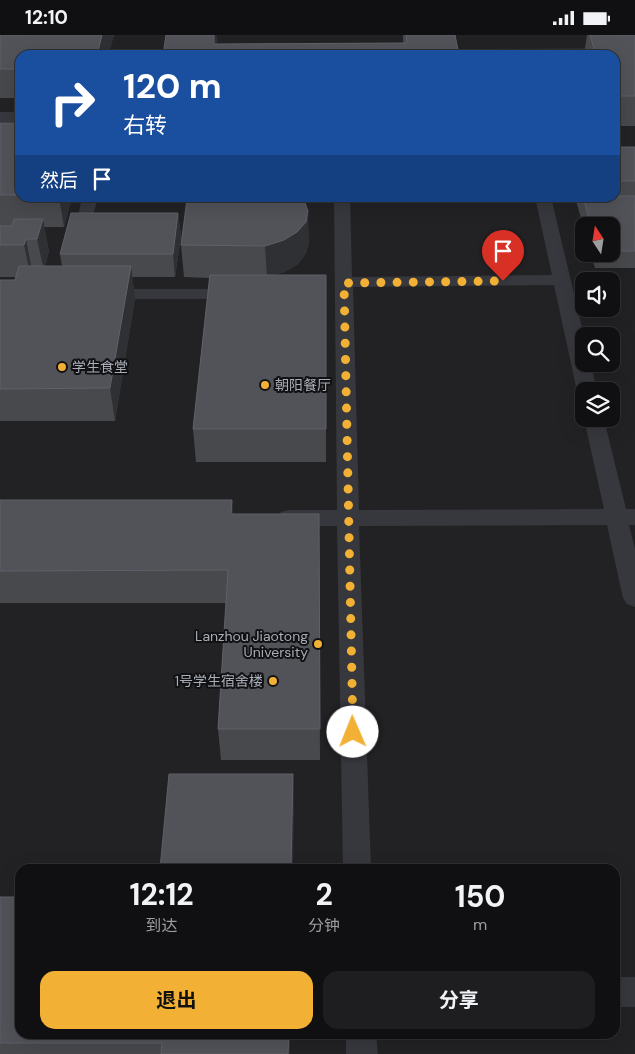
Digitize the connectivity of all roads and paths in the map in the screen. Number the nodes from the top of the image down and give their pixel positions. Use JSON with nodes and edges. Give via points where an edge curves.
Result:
{"nodes":[{"id":1,"x":488,"y":35,"type":"edge"},
{"id":2,"x":492,"y":50,"type":"edge"},
{"id":3,"x":620,"y":52,"type":"edge"},
{"id":4,"x":635,"y":52,"type":"edge"},
{"id":5,"x":0,"y":117,"type":"edge"},
{"id":6,"x":15,"y":117,"type":"edge"},
{"id":7,"x":342,"y":202,"type":"edge"},
{"id":8,"x":544,"y":202,"type":"edge"},
{"id":9,"x":562,"y":280,"type":"junction"},
{"id":10,"x":338,"y":291,"type":"junction"},
{"id":11,"x":89,"y":294,"type":"edge"},
{"id":12,"x":256,"y":295,"type":"edge"},
{"id":13,"x":586,"y":382,"type":"edge"},
{"id":14,"x":597,"y":427,"type":"edge"},
{"id":15,"x":268,"y":517,"type":"edge"},
{"id":16,"x":348,"y":518,"type":"junction"},
{"id":17,"x":626,"y":518,"type":"edge"},
{"id":18,"x":635,"y":598,"type":"edge"},
{"id":19,"x":357,"y":864,"type":"edge"},
{"id":20,"x":635,"y":991,"type":"edge"},
{"id":21,"x":620,"y":992,"type":"edge"},
{"id":22,"x":361,"y":1039,"type":"edge"},
{"id":23,"x":362,"y":1054,"type":"edge"}],
"edges":[{"from":1,"to":2,"type":"lane"},
{"from":3,"to":4,"type":"lane"},
{"from":5,"to":6,"type":"lane"},
{"from":7,"to":10,"type":"lane"},
{"from":8,"to":9,"type":"lane"},
{"from":9,"to":10,"type":"lane"},
{"from":9,"to":13,"type":"lane"},
{"from":10,"to":16,"type":"lane"},
{"from":11,"to":12,"type":"lane"},
{"from":14,"to":17,"type":"lane"},
{"from":15,"to":16,"type":"lane"},
{"from":16,"to":17,"type":"lane"},
{"from":16,"to":19,"type":"lane"},
{"from":17,"to":18,"type":"lane"},
{"from":20,"to":21,"type":"lane"},
{"from":22,"to":23,"type":"lane"}]}
